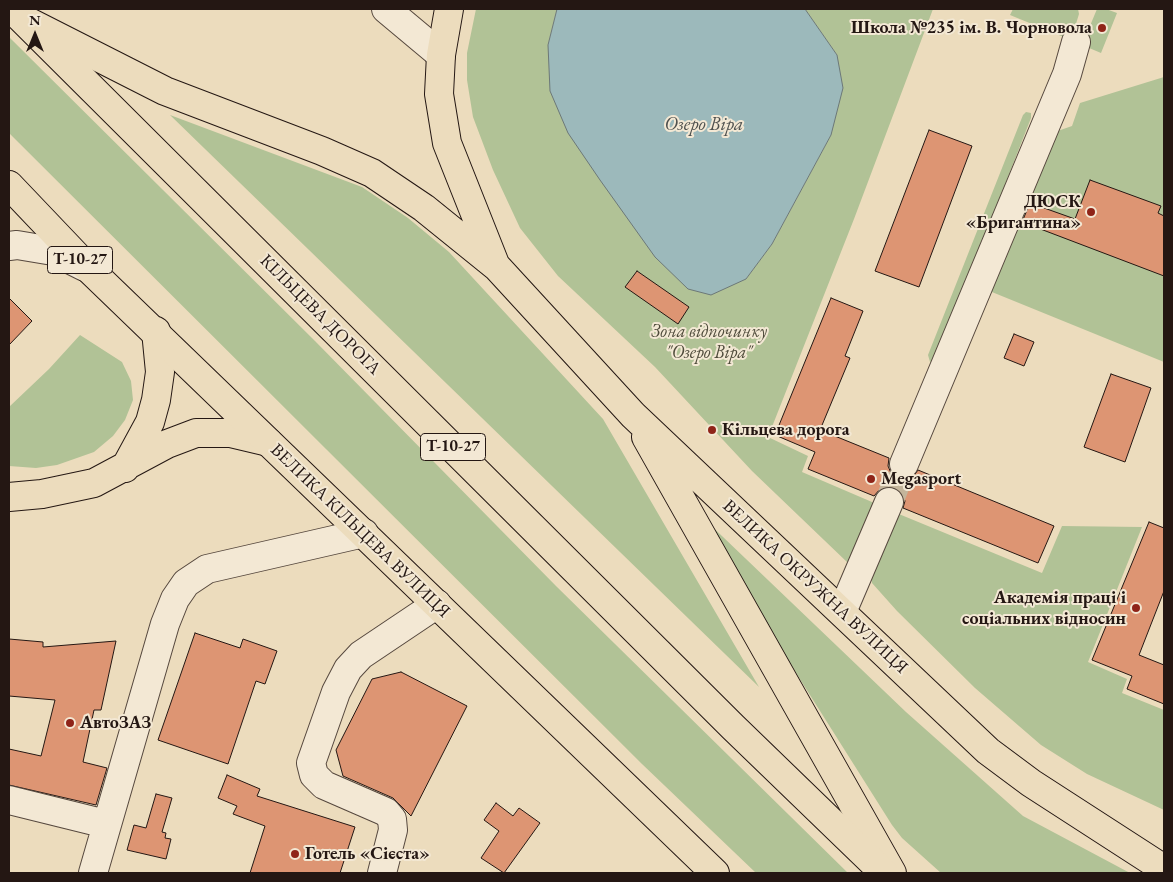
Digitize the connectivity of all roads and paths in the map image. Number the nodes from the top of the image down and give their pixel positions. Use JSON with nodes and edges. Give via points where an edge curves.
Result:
{"nodes":[{"id":1,"x":386,"y":9,"type":"edge"},
{"id":2,"x":449,"y":9,"type":"edge"},
{"id":3,"x":18,"y":14,"type":"edge"},
{"id":4,"x":1076,"y":42,"type":"dead end"},
{"id":5,"x":441,"y":55,"type":"junction"},
{"id":6,"x":9,"y":185,"type":"edge"},
{"id":7,"x":9,"y":246,"type":"edge"},
{"id":8,"x":497,"y":267,"type":"junction"},
{"id":9,"x":89,"y":269,"type":"junction"},
{"id":10,"x":156,"y":331,"type":"junction"},
{"id":11,"x":634,"y":415,"type":"junction"},
{"id":12,"x":268,"y":442,"type":"junction"},
{"id":13,"x":904,"y":464,"type":"tunnel mouth"},
{"id":14,"x":125,"y":468,"type":"junction"},
{"id":15,"x":9,"y":497,"type":"edge"},
{"id":16,"x":889,"y":502,"type":"tunnel mouth"},
{"id":17,"x":364,"y":532,"type":"junction"},
{"id":18,"x":437,"y":604,"type":"junction"},
{"id":19,"x":842,"y":612,"type":"junction"},
{"id":20,"x":9,"y":800,"type":"edge"},
{"id":21,"x":106,"y":824,"type":"junction"},
{"id":22,"x":1164,"y":870,"type":"edge"},
{"id":23,"x":93,"y":873,"type":"edge"},
{"id":24,"x":382,"y":873,"type":"edge"},
{"id":25,"x":715,"y":873,"type":"edge"},
{"id":26,"x":884,"y":873,"type":"edge"},
{"id":27,"x":892,"y":873,"type":"edge"}],
"edges":[{"from":1,"to":5,"type":"street"},
{"from":2,"to":5,"type":"main road"},
{"from":3,"to":8,"type":"main road","via":[[165,91],[372,173],[424,208]]},
{"from":3,"to":26,"type":"main road","name":"КІЛЬЦЕВА ДОРОГА","number":"Т-10-27","via":[[733,727]]},
{"from":4,"to":13,"type":"street","via":[[1067,74]]},
{"from":5,"to":8,"type":"main road","via":[[439,94],[447,144]]},
{"from":6,"to":9,"type":"main road","name":"ВЕЛИКА КІЛЬЦЕВА ВУЛИЦЯ","number":"Т-10-27"},
{"from":7,"to":9,"type":"street","via":[[53,251]]},
{"from":8,"to":11,"type":"main road","name":"ВЕЛИКА ОКРУЖНА ВУЛИЦЯ"},
{"from":9,"to":10,"type":"main road","name":"ВЕЛИКА КІЛЬЦЕВА ВУЛИЦЯ","number":"Т-10-27"},
{"from":10,"to":12,"type":"main road","name":"ВЕЛИКА КІЛЬЦЕВА ВУЛИЦЯ","number":"Т-10-27"},
{"from":10,"to":14,"type":"main road","via":[[160,372],[156,400],[150,422]]},
{"from":11,"to":19,"type":"main road","name":"ВЕЛИКА ОКРУЖНА ВУЛИЦЯ"},
{"from":11,"to":27,"type":"main road"},
{"from":12,"to":14,"type":"main road","via":[[230,433],[196,433],[167,444]]},
{"from":12,"to":17,"type":"main road","name":"ВЕЛИКА КІЛЬЦЕВА ВУЛИЦЯ","number":"Т-10-27"},
{"from":14,"to":15,"type":"main road","via":[[70,490]]},
{"from":16,"to":19,"type":"street"},
{"from":17,"to":18,"type":"main road","name":"ВЕЛИКА КІЛЬЦЕВА ВУЛИЦЯ","number":"Т-10-27"},
{"from":17,"to":21,"type":"street","via":[[207,569],[186,583],[165,624]]},
{"from":18,"to":24,"type":"street","via":[[361,655],[348,669],[336,692],[311,763],[314,775],[324,785],[386,812],[392,819],[393,830]]},
{"from":18,"to":25,"type":"main road","name":"ВЕЛИКА КІЛЬЦЕВА ВУЛИЦЯ","number":"Т-10-27"},
{"from":19,"to":22,"type":"main road","name":"ВЕЛИКА ОКРУЖНА ВУЛИЦЯ","via":[[988,751]]},
{"from":20,"to":21,"type":"street"},
{"from":21,"to":23,"type":"street"}]}
